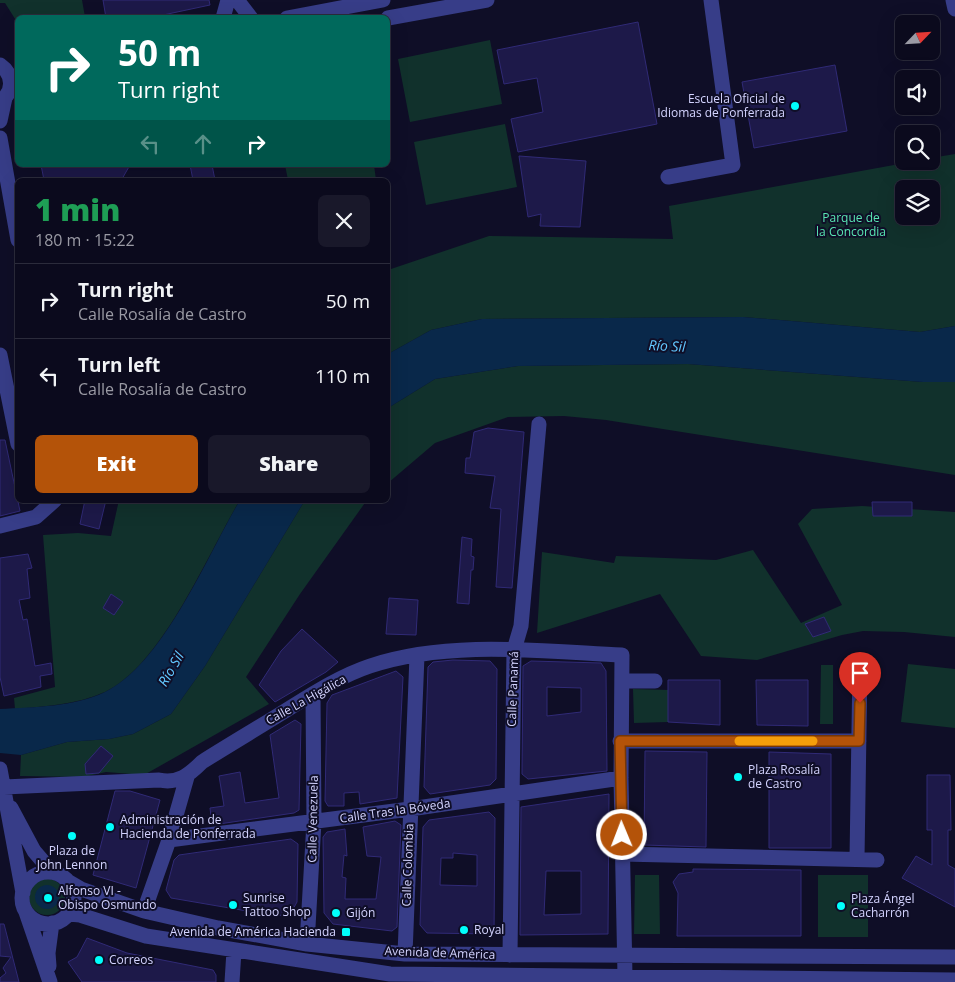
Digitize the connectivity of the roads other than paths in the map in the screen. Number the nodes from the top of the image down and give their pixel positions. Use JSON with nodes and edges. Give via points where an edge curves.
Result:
{"nodes":[{"id":1,"x":228,"y":0,"type":"edge"},
{"id":2,"x":237,"y":0,"type":"edge"},
{"id":3,"x":383,"y":0,"type":"edge"},
{"id":4,"x":487,"y":0,"type":"edge"},
{"id":5,"x":711,"y":0,"type":"edge"},
{"id":6,"x":953,"y":0,"type":"edge"},
{"id":7,"x":955,"y":9,"type":"edge"},
{"id":8,"x":224,"y":15,"type":"edge"},
{"id":9,"x":249,"y":15,"type":"edge"},
{"id":10,"x":304,"y":15,"type":"edge"},
{"id":11,"x":390,"y":18,"type":"edge"},
{"id":12,"x":7,"y":66,"type":"edge"},
{"id":13,"x":8,"y":95,"type":"edge"},
{"id":14,"x":0,"y":121,"type":"edge"},
{"id":15,"x":0,"y":138,"type":"edge"},
{"id":16,"x":668,"y":177,"type":"dead end"},
{"id":17,"x":15,"y":223,"type":"edge"},
{"id":18,"x":0,"y":355,"type":"edge"},
{"id":19,"x":14,"y":405,"type":"edge"},
{"id":20,"x":539,"y":424,"type":"dead end"},
{"id":21,"x":52,"y":503,"type":"edge"},
{"id":22,"x":0,"y":526,"type":"edge"},
{"id":23,"x":514,"y":650,"type":"junction"},
{"id":24,"x":417,"y":656,"type":"junction"},
{"id":25,"x":860,"y":665,"type":"dead end"},
{"id":26,"x":622,"y":681,"type":"junction"},
{"id":27,"x":655,"y":681,"type":"dead end"},
{"id":28,"x":313,"y":694,"type":"junction"},
{"id":29,"x":620,"y":741,"type":"junction"},
{"id":30,"x":859,"y":741,"type":"junction"},
{"id":31,"x":187,"y":777,"type":"junction"},
{"id":32,"x":621,"y":778,"type":"junction"},
{"id":33,"x":2,"y":789,"type":"edge"},
{"id":34,"x":510,"y":794,"type":"junction"},
{"id":35,"x":410,"y":809,"type":"junction"},
{"id":36,"x":314,"y":822,"type":"junction"},
{"id":37,"x":0,"y":837,"type":"edge"},
{"id":38,"x":169,"y":840,"type":"junction"},
{"id":39,"x":14,"y":850,"type":"junction"},
{"id":40,"x":622,"y":854,"type":"junction"},
{"id":41,"x":857,"y":859,"type":"junction"},
{"id":42,"x":877,"y":860,"type":"dead end"},
{"id":43,"x":52,"y":872,"type":"junction"},
{"id":44,"x":69,"y":882,"type":"junction"},
{"id":45,"x":22,"y":892,"type":"junction"},
{"id":46,"x":24,"y":908,"type":"junction"},
{"id":47,"x":144,"y":911,"type":"junction"},
{"id":48,"x":68,"y":914,"type":"junction"},
{"id":49,"x":52,"y":923,"type":"junction"},
{"id":50,"x":218,"y":928,"type":"junction"},
{"id":51,"x":258,"y":935,"type":"junction"},
{"id":52,"x":307,"y":944,"type":"junction"},
{"id":53,"x":216,"y":948,"type":"junction"},
{"id":54,"x":234,"y":951,"type":"junction"},
{"id":55,"x":256,"y":954,"type":"junction"},
{"id":56,"x":405,"y":954,"type":"junction"},
{"id":57,"x":510,"y":955,"type":"junction"},
{"id":58,"x":624,"y":956,"type":"junction"},
{"id":59,"x":668,"y":956,"type":"junction"},
{"id":60,"x":858,"y":956,"type":"junction"},
{"id":61,"x":955,"y":957,"type":"edge"},
{"id":62,"x":625,"y":976,"type":"junction"},
{"id":63,"x":670,"y":977,"type":"junction"},
{"id":64,"x":509,"y":979,"type":"edge"},
{"id":65,"x":955,"y":980,"type":"edge"},
{"id":66,"x":859,"y":981,"type":"edge"},
{"id":67,"x":50,"y":982,"type":"edge"},
{"id":68,"x":232,"y":982,"type":"edge"}],
"edges":[{"from":1,"to":8,"type":"street"},
{"from":2,"to":9,"type":"street"},
{"from":3,"to":10,"type":"street"},
{"from":4,"to":11,"type":"street"},
{"from":5,"to":16,"type":"street","via":[[733,165]]},
{"from":6,"to":7,"type":"street"},
{"from":12,"to":13,"type":"street","via":[[10,79]]},
{"from":13,"to":14,"type":"street"},
{"from":15,"to":17,"type":"street"},
{"from":18,"to":19,"type":"street"},
{"from":20,"to":23,"type":"street","name":"Calle Panamá","via":[[521,626]]},
{"from":21,"to":22,"type":"street","via":[[36,517]]},
{"from":23,"to":24,"type":"street","name":"Calle La Higálica"},
{"from":23,"to":26,"type":"street","name":"Calle La Higálica","via":[[622,655]]},
{"from":23,"to":34,"type":"street","name":"Calle Panamá"},
{"from":24,"to":28,"type":"street","name":"Calle La Higálica","via":[[368,667]]},
{"from":24,"to":35,"type":"street","name":"Calle Colombia"},
{"from":25,"to":30,"type":"street"},
{"from":26,"to":27,"type":"street"},
{"from":26,"to":29,"type":"street"},
{"from":28,"to":31,"type":"street","name":"Calle La Higálica","via":[[202,762]]},
{"from":28,"to":36,"type":"street","name":"Calle Venezuela"},
{"from":29,"to":30,"type":"street"},
{"from":29,"to":32,"type":"street"},
{"from":30,"to":41,"type":"street"},
{"from":31,"to":33,"type":"street","via":[[170,782]]},
{"from":31,"to":38,"type":"street"},
{"from":32,"to":34,"type":"street","name":"Calle Tras la Bóveda"},
{"from":32,"to":40,"type":"street"},
{"from":33,"to":39,"type":"street"},
{"from":33,"to":43,"type":"street","via":[[34,851]]},
{"from":34,"to":35,"type":"street","name":"Calle Tras la Bóveda"},
{"from":34,"to":57,"type":"street","name":"Calle Panamá"},
{"from":35,"to":36,"type":"street","name":"Calle Tras la Bóveda"},
{"from":35,"to":56,"type":"street","name":"Calle Colombia"},
{"from":36,"to":38,"type":"street","name":"Calle Tras la Bóveda"},
{"from":36,"to":52,"type":"street","name":"Calle Venezuela"},
{"from":37,"to":39,"type":"street"},
{"from":38,"to":47,"type":"street"},
{"from":39,"to":45,"type":"street"},
{"from":40,"to":41,"type":"street"},
{"from":40,"to":58,"type":"street"},
{"from":41,"to":42,"type":"street"},
{"from":43,"to":44,"type":"street"},
{"from":43,"to":45,"type":"street","via":[[38,873]]},
{"from":44,"to":47,"type":"street","name":"Avenida de América","via":[[81,890]]},
{"from":44,"to":48,"type":"street","via":[[74,900]]},
{"from":45,"to":46,"type":"street"},
{"from":46,"to":49,"type":"street","via":[[35,920]]},
{"from":46,"to":67,"type":"street"},
{"from":47,"to":50,"type":"street","name":"Avenida de América"},
{"from":48,"to":49,"type":"street"},
{"from":48,"to":53,"type":"street","name":"Avenida de América","via":[[146,936]]},
{"from":49,"to":67,"type":"street","via":[[48,952]]},
{"from":50,"to":51,"type":"street","name":"Avenida de América"},
{"from":50,"to":53,"type":"street"},
{"from":51,"to":52,"type":"street","name":"Avenida de América"},
{"from":51,"to":55,"type":"street"},
{"from":52,"to":56,"type":"street","name":"Avenida de América"},
{"from":53,"to":54,"type":"street","name":"Avenida de América"},
{"from":54,"to":55,"type":"street","name":"Avenida de América"},
{"from":54,"to":68,"type":"street"},
{"from":55,"to":64,"type":"street","name":"Avenida de América","via":[[390,974]]},
{"from":56,"to":57,"type":"street","name":"Avenida de América"},
{"from":57,"to":58,"type":"street","name":"Avenida de América"},
{"from":58,"to":59,"type":"street","name":"Avenida de América"},
{"from":58,"to":62,"type":"street"},
{"from":59,"to":60,"type":"street","name":"Avenida de América"},
{"from":59,"to":63,"type":"street"},
{"from":60,"to":61,"type":"street","name":"Avenida de América"},
{"from":60,"to":66,"type":"street"},
{"from":62,"to":63,"type":"street","name":"Avenida de América"},
{"from":62,"to":64,"type":"street","name":"Avenida de América"},
{"from":63,"to":66,"type":"street","name":"Avenida de América"},
{"from":65,"to":66,"type":"street","name":"Avenida de América"}]}
